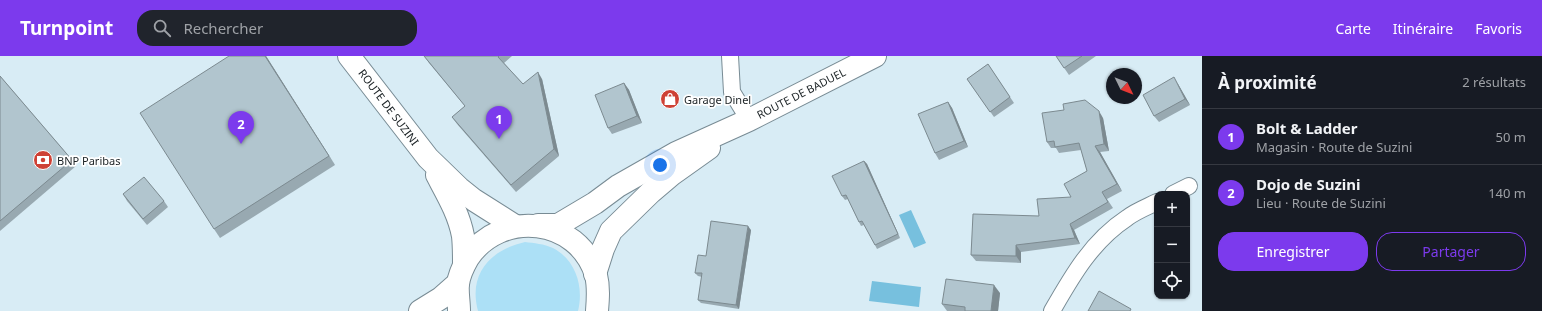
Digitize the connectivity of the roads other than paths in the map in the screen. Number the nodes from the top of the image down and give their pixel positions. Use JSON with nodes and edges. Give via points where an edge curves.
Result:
{"nodes":[{"id":1,"x":349,"y":56,"type":"edge"},
{"id":2,"x":730,"y":56,"type":"edge"},
{"id":3,"x":875,"y":56,"type":"edge"},
{"id":4,"x":749,"y":120,"type":"junction"},
{"id":5,"x":428,"y":158,"type":"junction"},
{"id":6,"x":1189,"y":186,"type":"dead end"},
{"id":7,"x":1179,"y":191,"type":"edge"},
{"id":8,"x":1154,"y":204,"type":"edge"},
{"id":9,"x":538,"y":225,"type":"junction"},
{"id":10,"x":515,"y":226,"type":"junction"},
{"id":11,"x":461,"y":274,"type":"junction"},
{"id":12,"x":599,"y":298,"type":"edge"},
{"id":13,"x":420,"y":311,"type":"edge"},
{"id":14,"x":459,"y":311,"type":"edge"},
{"id":15,"x":1052,"y":311,"type":"edge"}],
"edges":[{"from":1,"to":5,"type":"main road","name":"ROUTE DE SUZINI"},
{"from":2,"to":4,"type":"street","via":[[732,92]]},
{"from":3,"to":4,"type":"main road","name":"ROUTE DE BADUEL"},
{"from":4,"to":9,"type":"main road","name":"ROUTE DE BADUEL","via":[[676,153],[618,186],[558,225]]},
{"from":4,"to":12,"type":"main road","name":"ROUTE DE BADUEL","via":[[671,175],[611,231],[603,249]]},
{"from":5,"to":10,"type":"main road","name":"ROUTE DE SUZINI","via":[[483,207]]},
{"from":5,"to":11,"type":"main road","name":"ROUTE DE SUZINI","via":[[451,202],[463,236]]},
{"from":6,"to":7,"type":"street"},
{"from":8,"to":15,"type":"street","via":[[1128,217],[1093,247],[1081,262]]},
{"from":9,"to":10,"type":"main road","name":"ROUTE DE BADUEL"},
{"from":9,"to":12,"type":"main road","via":[[567,236],[584,253]]},
{"from":10,"to":11,"type":"main road","name":"ROUTE DE BADUEL","via":[[491,235],[474,250]]},
{"from":11,"to":13,"type":"main road","name":"ROUTE DE BADUEL","via":[[441,298]]},
{"from":11,"to":14,"type":"main road","name":"ROUTE DE SUZINI"}]}
